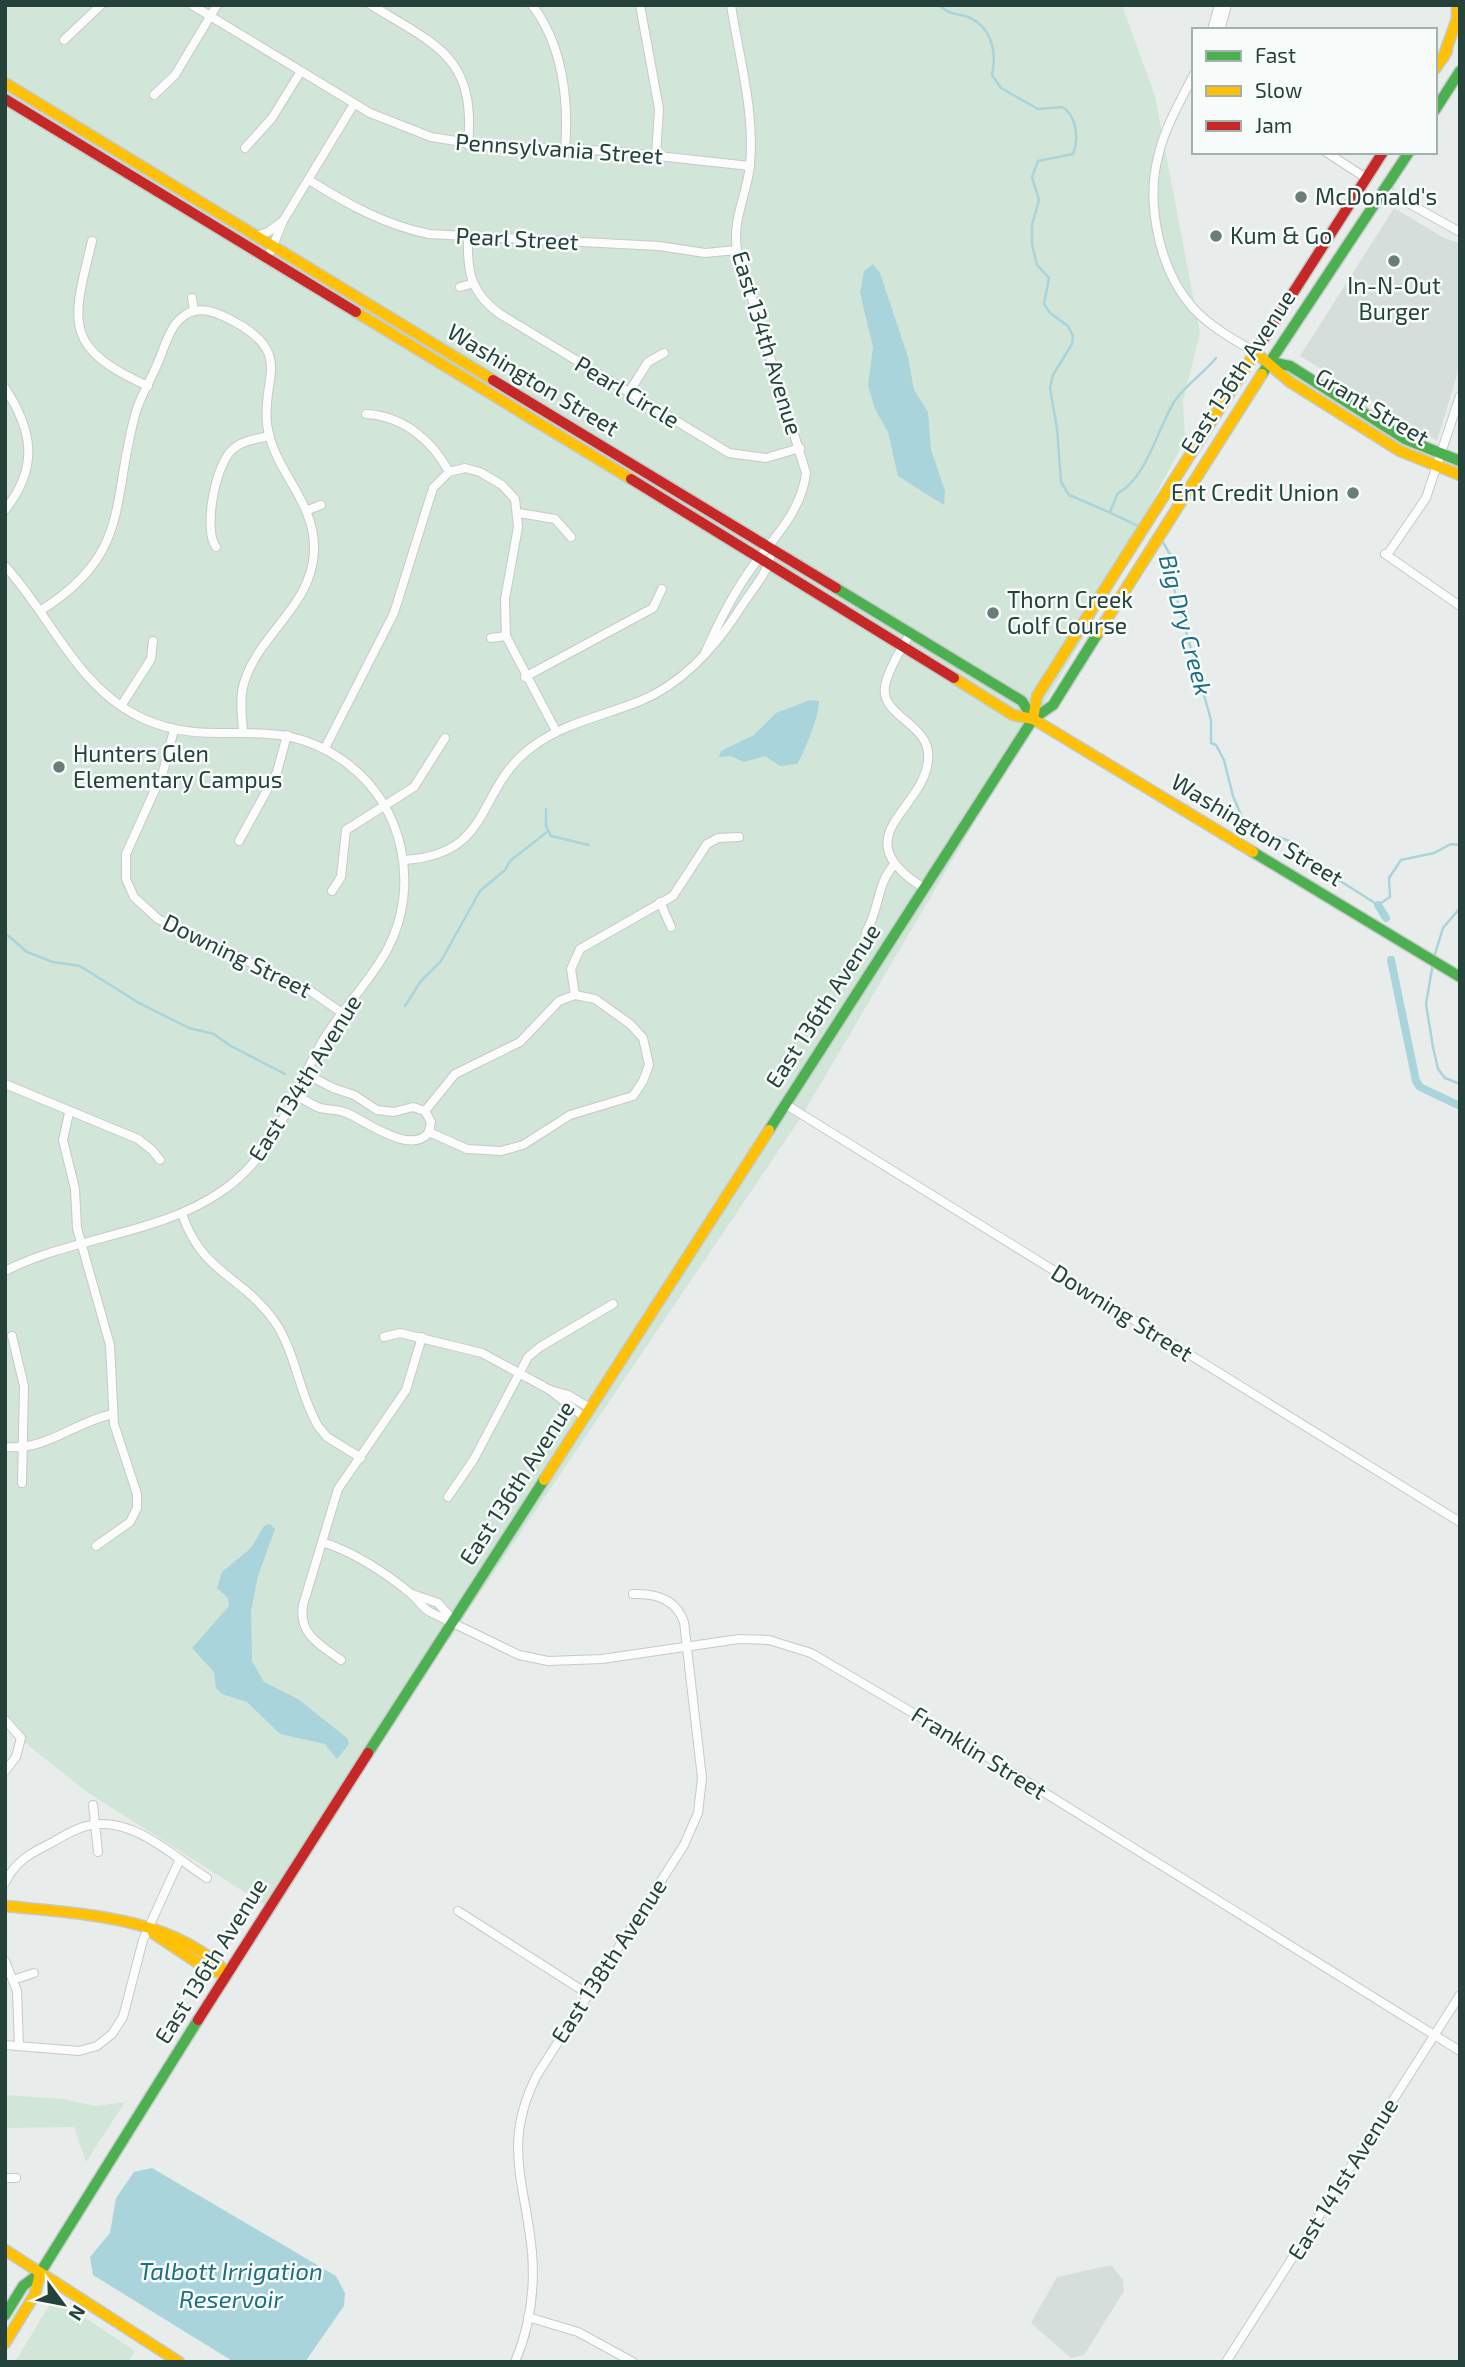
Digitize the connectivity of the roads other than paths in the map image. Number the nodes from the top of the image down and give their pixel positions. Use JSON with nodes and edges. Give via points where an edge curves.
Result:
{"nodes":[{"id":1,"x":101,"y":5,"type":"edge"},
{"id":2,"x":192,"y":5,"type":"edge"},
{"id":3,"x":217,"y":5,"type":"edge"},
{"id":4,"x":371,"y":5,"type":"edge"},
{"id":5,"x":532,"y":5,"type":"edge"},
{"id":6,"x":640,"y":5,"type":"edge"},
{"id":7,"x":731,"y":5,"type":"edge"},
{"id":8,"x":1219,"y":5,"type":"edge"},
{"id":9,"x":1227,"y":5,"type":"edge"},
{"id":10,"x":1457,"y":5,"type":"edge"},
{"id":11,"x":211,"y":16,"type":"junction"},
{"id":12,"x":1213,"y":28,"type":"edge"},
{"id":13,"x":1221,"y":28,"type":"edge"},
{"id":14,"x":1460,"y":30,"type":"edge"},
{"id":15,"x":64,"y":40,"type":"dead end"},
{"id":16,"x":1443,"y":58,"type":"junction"},
{"id":17,"x":1437,"y":66,"type":"edge"},
{"id":18,"x":300,"y":71,"type":"junction"},
{"id":19,"x":1460,"y":71,"type":"edge"},
{"id":20,"x":1192,"y":78,"type":"edge"},
{"id":21,"x":5,"y":83,"type":"edge"},
{"id":22,"x":154,"y":95,"type":"dead end"},
{"id":23,"x":5,"y":99,"type":"edge"},
{"id":24,"x":354,"y":104,"type":"junction"},
{"id":25,"x":1437,"y":107,"type":"edge"},
{"id":26,"x":468,"y":145,"type":"junction"},
{"id":27,"x":245,"y":148,"type":"dead end"},
{"id":28,"x":565,"y":149,"type":"junction"},
{"id":29,"x":656,"y":154,"type":"junction"},
{"id":30,"x":1329,"y":154,"type":"edge"},
{"id":31,"x":1381,"y":154,"type":"edge"},
{"id":32,"x":1408,"y":154,"type":"edge"},
{"id":33,"x":750,"y":166,"type":"junction"},
{"id":34,"x":1366,"y":178,"type":"junction"},
{"id":35,"x":309,"y":180,"type":"junction"},
{"id":36,"x":1385,"y":190,"type":"junction"},
{"id":37,"x":371,"y":215,"type":"junction"},
{"id":38,"x":283,"y":221,"type":"junction"},
{"id":39,"x":367,"y":227,"type":"dead end"},
{"id":40,"x":1460,"y":232,"type":"edge"},
{"id":41,"x":255,"y":236,"type":"junction"},
{"id":42,"x":468,"y":237,"type":"junction"},
{"id":43,"x":92,"y":241,"type":"dead end"},
{"id":44,"x":273,"y":247,"type":"junction"},
{"id":45,"x":737,"y":250,"type":"junction"},
{"id":46,"x":267,"y":258,"type":"junction"},
{"id":47,"x":471,"y":284,"type":"junction"},
{"id":48,"x":460,"y":287,"type":"dead end"},
{"id":49,"x":192,"y":298,"type":"dead end"},
{"id":50,"x":194,"y":311,"type":"junction"},
{"id":51,"x":1255,"y":352,"type":"junction"},
{"id":52,"x":664,"y":353,"type":"dead end"},
{"id":53,"x":282,"y":355,"type":"dead end"},
{"id":54,"x":272,"y":357,"type":"junction"},
{"id":55,"x":1270,"y":362,"type":"junction"},
{"id":56,"x":148,"y":386,"type":"junction"},
{"id":57,"x":5,"y":388,"type":"edge"},
{"id":58,"x":629,"y":392,"type":"junction"},
{"id":59,"x":1460,"y":396,"type":"edge"},
{"id":60,"x":366,"y":414,"type":"dead end"},
{"id":61,"x":269,"y":436,"type":"junction"},
{"id":62,"x":800,"y":447,"type":"junction"},
{"id":63,"x":1442,"y":455,"type":"junction"},
{"id":64,"x":1460,"y":461,"type":"edge"},
{"id":65,"x":1437,"y":468,"type":"junction"},
{"id":66,"x":449,"y":472,"type":"junction"},
{"id":67,"x":1460,"y":475,"type":"edge"},
{"id":68,"x":321,"y":505,"type":"dead end"},
{"id":69,"x":5,"y":510,"type":"edge"},
{"id":70,"x":308,"y":510,"type":"junction"},
{"id":71,"x":519,"y":513,"type":"junction"},
{"id":72,"x":571,"y":537,"type":"dead end"},
{"id":73,"x":216,"y":547,"type":"dead end"},
{"id":74,"x":771,"y":548,"type":"junction"},
{"id":75,"x":765,"y":559,"type":"junction"},
{"id":76,"x":5,"y":566,"type":"edge"},
{"id":77,"x":13,"y":576,"type":"junction"},
{"id":78,"x":5,"y":582,"type":"edge"},
{"id":79,"x":662,"y":589,"type":"dead end"},
{"id":80,"x":1460,"y":606,"type":"edge"},
{"id":81,"x":40,"y":611,"type":"junction"},
{"id":82,"x":910,"y":633,"type":"junction"},
{"id":83,"x":506,"y":636,"type":"junction"},
{"id":84,"x":491,"y":638,"type":"dead end"},
{"id":85,"x":153,"y":641,"type":"dead end"},
{"id":86,"x":903,"y":647,"type":"junction"},
{"id":87,"x":525,"y":677,"type":"junction"},
{"id":88,"x":121,"y":706,"type":"junction"},
{"id":89,"x":1033,"y":719,"type":"junction"},
{"id":90,"x":174,"y":730,"type":"junction"},
{"id":91,"x":243,"y":732,"type":"junction"},
{"id":92,"x":555,"y":732,"type":"junction"},
{"id":93,"x":287,"y":735,"type":"junction"},
{"id":94,"x":445,"y":738,"type":"dead end"},
{"id":95,"x":325,"y":748,"type":"junction"},
{"id":96,"x":385,"y":806,"type":"junction"},
{"id":97,"x":739,"y":837,"type":"dead end"},
{"id":98,"x":239,"y":841,"type":"dead end"},
{"id":99,"x":403,"y":860,"type":"junction"},
{"id":100,"x":893,"y":866,"type":"junction"},
{"id":101,"x":924,"y":888,"type":"junction"},
{"id":102,"x":332,"y":891,"type":"dead end"},
{"id":103,"x":660,"y":902,"type":"junction"},
{"id":104,"x":671,"y":926,"type":"dead end"},
{"id":105,"x":866,"y":932,"type":"dead end"},
{"id":106,"x":1455,"y":974,"type":"edge"},
{"id":107,"x":575,"y":995,"type":"junction"},
{"id":108,"x":342,"y":1013,"type":"junction"},
{"id":109,"x":306,"y":1074,"type":"junction"},
{"id":110,"x":5,"y":1084,"type":"edge"},
{"id":111,"x":296,"y":1096,"type":"junction"},
{"id":112,"x":785,"y":1104,"type":"junction"},
{"id":113,"x":425,"y":1111,"type":"junction"},
{"id":114,"x":69,"y":1113,"type":"junction"},
{"id":115,"x":429,"y":1132,"type":"junction"},
{"id":116,"x":159,"y":1160,"type":"dead end"},
{"id":117,"x":182,"y":1214,"type":"junction"},
{"id":118,"x":81,"y":1242,"type":"junction"},
{"id":119,"x":5,"y":1271,"type":"edge"},
{"id":120,"x":613,"y":1304,"type":"dead end"},
{"id":121,"x":12,"y":1336,"type":"dead end"},
{"id":122,"x":384,"y":1337,"type":"dead end"},
{"id":123,"x":422,"y":1337,"type":"junction"},
{"id":124,"x":519,"y":1371,"type":"junction"},
{"id":125,"x":588,"y":1413,"type":"junction"},
{"id":126,"x":113,"y":1414,"type":"junction"},
{"id":127,"x":5,"y":1447,"type":"edge"},
{"id":128,"x":23,"y":1448,"type":"junction"},
{"id":129,"x":361,"y":1458,"type":"junction"},
{"id":130,"x":22,"y":1483,"type":"dead end"},
{"id":131,"x":448,"y":1497,"type":"dead end"},
{"id":132,"x":1460,"y":1522,"type":"edge"},
{"id":133,"x":322,"y":1542,"type":"junction"},
{"id":134,"x":96,"y":1546,"type":"dead end"},
{"id":135,"x":633,"y":1594,"type":"dead end"},
{"id":136,"x":454,"y":1621,"type":"junction"},
{"id":137,"x":688,"y":1646,"type":"junction"},
{"id":138,"x":341,"y":1660,"type":"dead end"},
{"id":139,"x":5,"y":1720,"type":"edge"},
{"id":140,"x":5,"y":1771,"type":"edge"},
{"id":141,"x":93,"y":1805,"type":"dead end"},
{"id":142,"x":94,"y":1824,"type":"junction"},
{"id":143,"x":97,"y":1852,"type":"dead end"},
{"id":144,"x":179,"y":1861,"type":"junction"},
{"id":145,"x":207,"y":1878,"type":"dead end"},
{"id":146,"x":5,"y":1883,"type":"edge"},
{"id":147,"x":5,"y":1906,"type":"edge"},
{"id":148,"x":458,"y":1911,"type":"dead end"},
{"id":149,"x":148,"y":1930,"type":"junction"},
{"id":150,"x":5,"y":1961,"type":"edge"},
{"id":151,"x":34,"y":1973,"type":"dead end"},
{"id":152,"x":227,"y":1973,"type":"junction"},
{"id":153,"x":13,"y":1980,"type":"junction"},
{"id":154,"x":588,"y":1994,"type":"junction"},
{"id":155,"x":1460,"y":1995,"type":"edge"},
{"id":156,"x":1434,"y":2035,"type":"junction"},
{"id":157,"x":5,"y":2045,"type":"edge"},
{"id":158,"x":19,"y":2045,"type":"junction"},
{"id":159,"x":1460,"y":2051,"type":"edge"},
{"id":160,"x":5,"y":2178,"type":"edge"},
{"id":161,"x":16,"y":2178,"type":"dead end"},
{"id":162,"x":5,"y":2250,"type":"edge"},
{"id":163,"x":40,"y":2273,"type":"junction"},
{"id":164,"x":5,"y":2315,"type":"edge"},
{"id":165,"x":528,"y":2317,"type":"junction"},
{"id":166,"x":5,"y":2343,"type":"edge"},
{"id":167,"x":178,"y":2362,"type":"edge"},
{"id":168,"x":515,"y":2362,"type":"edge"},
{"id":169,"x":633,"y":2362,"type":"edge"},
{"id":170,"x":1226,"y":2362,"type":"edge"}],
"edges":[{"from":1,"to":15,"type":"street"},
{"from":2,"to":11,"type":"street","name":"Pennsylvania Street"},
{"from":3,"to":11,"type":"street"},
{"from":4,"to":26,"type":"street","via":[[430,41],[457,68],[468,95]]},
{"from":5,"to":28,"type":"street","via":[[557,54],[566,112]]},
{"from":6,"to":29,"type":"street","via":[[659,109]]},
{"from":7,"to":33,"type":"street","name":"East 134th Avenue","via":[[748,118]]},
{"from":8,"to":12,"type":"street"},
{"from":9,"to":13,"type":"street"},
{"from":10,"to":16,"type":"main road","via":[[1457,19]]},
{"from":11,"to":18,"type":"street","name":"Pennsylvania Street"},
{"from":11,"to":22,"type":"street","via":[[175,75]]},
{"from":14,"to":16,"type":"main road"},
{"from":16,"to":17,"type":"main road"},
{"from":18,"to":24,"type":"street","name":"Pennsylvania Street"},
{"from":18,"to":27,"type":"street","via":[[272,118]]},
{"from":19,"to":25,"type":"main road"},
{"from":20,"to":51,"type":"street","name":"Grant Street","via":[[1159,152],[1154,171],[1155,215],[1168,267],[1184,296],[1208,320]]},
{"from":21,"to":41,"type":"main road","name":"Washington Street"},
{"from":23,"to":46,"type":"main road","name":"Washington Street"},
{"from":24,"to":26,"type":"street","name":"Pennsylvania Street","via":[[414,133]]},
{"from":24,"to":35,"type":"street"},
{"from":26,"to":28,"type":"street","name":"Pennsylvania Street"},
{"from":28,"to":29,"type":"street","name":"Pennsylvania Street"},
{"from":29,"to":33,"type":"street","name":"Pennsylvania Street"},
{"from":30,"to":34,"type":"street"},
{"from":31,"to":34,"type":"main road","name":"East 136th Avenue"},
{"from":32,"to":36,"type":"main road","name":"East 136th Avenue"},
{"from":33,"to":45,"type":"street","name":"East 134th Avenue","via":[[736,220]]},
{"from":34,"to":51,"type":"main road","name":"East 136th Avenue"},
{"from":35,"to":37,"type":"street","name":"Pearl Street"},
{"from":35,"to":38,"type":"street"},
{"from":36,"to":40,"type":"street"},
{"from":36,"to":55,"type":"main road","name":"East 136th Avenue"},
{"from":37,"to":39,"type":"street"},
{"from":37,"to":42,"type":"street","name":"Pearl Street","via":[[416,231]]},
{"from":38,"to":41,"type":"street"},
{"from":38,"to":44,"type":"street"},
{"from":41,"to":44,"type":"main road","name":"Washington Street"},
{"from":42,"to":45,"type":"street","name":"Pearl Street","via":[[659,246],[705,253]]},
{"from":42,"to":47,"type":"street"},
{"from":43,"to":56,"type":"street","via":[[77,301],[79,330],[90,351],[105,365]]},
{"from":44,"to":46,"type":"street"},
{"from":44,"to":74,"type":"main road","name":"Washington Street"},
{"from":45,"to":62,"type":"street","name":"East 134th Avenue"},
{"from":46,"to":75,"type":"main road","name":"Washington Street"},
{"from":47,"to":48,"type":"street"},
{"from":47,"to":58,"type":"street","name":"Pearl Circle","via":[[500,314]]},
{"from":49,"to":50,"type":"street"},
{"from":50,"to":54,"type":"street","via":[[218,313],[236,323],[262,341]]},
{"from":50,"to":56,"type":"street","via":[[173,328]]},
{"from":51,"to":55,"type":"main road","name":"Grant Street"},
{"from":51,"to":89,"type":"main road","name":"East 136th Avenue","via":[[1037,696]]},
{"from":52,"to":58,"type":"street","via":[[648,362]]},
{"from":53,"to":54,"type":"street"},
{"from":54,"to":61,"type":"street"},
{"from":55,"to":63,"type":"main road","name":"Grant Street","via":[[1290,366],[1405,439]]},
{"from":55,"to":65,"type":"main road","name":"Grant Street","via":[[1302,390],[1399,451]]},
{"from":55,"to":89,"type":"main road","name":"East 136th Avenue","via":[[1053,705]]},
{"from":56,"to":81,"type":"street","via":[[134,417],[120,502],[107,541],[85,574]]},
{"from":57,"to":69,"type":"street","via":[[21,414],[29,445],[25,476]]},
{"from":58,"to":62,"type":"street","name":"Pearl Circle","via":[[729,453],[766,458]]},
{"from":59,"to":63,"type":"street"},
{"from":60,"to":66,"type":"street","via":[[386,416],[422,437]]},
{"from":61,"to":70,"type":"street"},
{"from":61,"to":73,"type":"street","via":[[239,445],[220,467],[209,529]]},
{"from":62,"to":74,"type":"street","name":"East 134th Avenue","via":[[806,473],[803,490]]},
{"from":63,"to":64,"type":"main road","name":"Grant Street"},
{"from":63,"to":65,"type":"street"},
{"from":65,"to":67,"type":"main road","name":"Grant Street"},
{"from":65,"to":80,"type":"street","via":[[1422,506],[1385,554]]},
{"from":66,"to":71,"type":"street","via":[[465,468],[480,472],[510,492]]},
{"from":66,"to":95,"type":"street","via":[[433,488],[394,614]]},
{"from":68,"to":70,"type":"street"},
{"from":70,"to":91,"type":"street","via":[[314,538],[312,569],[301,598],[258,653],[244,681]]},
{"from":71,"to":72,"type":"street","via":[[555,519]]},
{"from":71,"to":83,"type":"street","via":[[505,598]]},
{"from":74,"to":75,"type":"street","name":"East 134th Avenue"},
{"from":74,"to":82,"type":"main road","name":"Washington Street"},
{"from":75,"to":86,"type":"main road","name":"Washington Street"},
{"from":75,"to":92,"type":"street","name":"East 134th Avenue","via":[[705,653],[683,675],[650,697]]},
{"from":76,"to":77,"type":"street"},
{"from":77,"to":78,"type":"street"},
{"from":77,"to":81,"type":"street"},
{"from":79,"to":87,"type":"street","via":[[653,608]]},
{"from":81,"to":88,"type":"street","via":[[86,675]]},
{"from":82,"to":86,"type":"street"},
{"from":82,"to":89,"type":"main road","name":"Washington Street","via":[[1021,701]]},
{"from":83,"to":84,"type":"street"},
{"from":83,"to":87,"type":"street"},
{"from":85,"to":88,"type":"street","via":[[151,659]]},
{"from":86,"to":89,"type":"main road","name":"Washington Street","via":[[1013,715]]},
{"from":86,"to":100,"type":"street","via":[[885,684],[885,695],[890,706],[920,733],[928,755],[921,779],[890,831],[887,842]]},
{"from":87,"to":92,"type":"street"},
{"from":88,"to":90,"type":"street"},
{"from":89,"to":101,"type":"main road","name":"East 136th Avenue"},
{"from":89,"to":106,"type":"main road","name":"Washington Street"},
{"from":90,"to":91,"type":"street"},
{"from":90,"to":108,"type":"street","name":"Downing Street","via":[[163,772],[126,854],[126,879],[134,897],[158,919],[309,990]]},
{"from":91,"to":93,"type":"street"},
{"from":92,"to":99,"type":"street","name":"East 134th Avenue","via":[[515,763],[464,841],[433,857]]},
{"from":93,"to":95,"type":"street"},
{"from":93,"to":98,"type":"street","via":[[277,772]]},
{"from":94,"to":96,"type":"street","via":[[423,778]]},
{"from":95,"to":96,"type":"street","via":[[365,779]]},
{"from":96,"to":99,"type":"street"},
{"from":96,"to":102,"type":"street","via":[[346,830],[341,877]]},
{"from":97,"to":103,"type":"street","via":[[707,844],[679,890]]},
{"from":99,"to":108,"type":"street","name":"East 134th Avenue","via":[[404,892],[396,930],[382,959]]},
{"from":100,"to":101,"type":"street"},
{"from":100,"to":105,"type":"street","via":[[883,881]]},
{"from":101,"to":112,"type":"main road","name":"East 136th Avenue"},
{"from":103,"to":104,"type":"street"},
{"from":103,"to":107,"type":"street","via":[[580,949],[571,969]]},
{"from":107,"to":113,"type":"street","via":[[559,1001],[531,1034],[512,1048],[455,1074]]},
{"from":107,"to":115,"type":"street","via":[[595,999],[643,1038],[649,1065],[633,1096],[570,1115],[523,1145],[501,1151],[467,1149]]},
{"from":108,"to":109,"type":"street","name":"East 134th Avenue"},
{"from":109,"to":111,"type":"street","name":"East 134th Avenue"},
{"from":109,"to":113,"type":"street","via":[[354,1094],[377,1110],[413,1107]]},
{"from":110,"to":114,"type":"street"},
{"from":111,"to":115,"type":"street","via":[[318,1107],[348,1113],[373,1130],[407,1142],[418,1141]]},
{"from":111,"to":117,"type":"street","name":"East 134th Avenue","via":[[274,1138],[251,1167],[222,1191]]},
{"from":112,"to":125,"type":"main road","name":"East 136th Avenue"},
{"from":112,"to":132,"type":"street","name":"Downing Street"},
{"from":113,"to":115,"type":"street","via":[[431,1122]]},
{"from":114,"to":116,"type":"street","via":[[143,1142]]},
{"from":114,"to":118,"type":"street","via":[[63,1140]]},
{"from":117,"to":118,"type":"street","name":"East 134th Avenue"},
{"from":117,"to":129,"type":"street","via":[[201,1254],[249,1292],[280,1330],[318,1426]]},
{"from":118,"to":119,"type":"street","name":"East 134th Avenue"},
{"from":118,"to":126,"type":"street","via":[[110,1345]]},
{"from":120,"to":124,"type":"street","via":[[540,1346]]},
{"from":121,"to":128,"type":"street","via":[[24,1386]]},
{"from":122,"to":123,"type":"street","via":[[400,1333]]},
{"from":123,"to":124,"type":"street","via":[[482,1353]]},
{"from":123,"to":129,"type":"street","via":[[406,1390]]},
{"from":124,"to":125,"type":"street","via":[[568,1395]]},
{"from":124,"to":131,"type":"street","via":[[474,1459]]},
{"from":125,"to":136,"type":"main road","name":"East 136th Avenue"},
{"from":126,"to":128,"type":"street"},
{"from":126,"to":134,"type":"street","via":[[138,1504],[126,1526]]},
{"from":127,"to":128,"type":"street"},
{"from":128,"to":130,"type":"street"},
{"from":129,"to":133,"type":"street","via":[[338,1489]]},
{"from":133,"to":136,"type":"street","name":"Franklin Street","via":[[343,1549],[412,1594],[438,1603]]},
{"from":133,"to":138,"type":"street","via":[[301,1620],[309,1636]]},
{"from":135,"to":137,"type":"street","name":"East 138th Avenue","via":[[660,1597],[675,1606]]},
{"from":136,"to":137,"type":"street","name":"Franklin Street","via":[[519,1655],[548,1661]]},
{"from":136,"to":152,"type":"main road","name":"East 136th Avenue"},
{"from":137,"to":154,"type":"street","name":"East 138th Avenue","via":[[702,1779],[698,1813],[684,1845]]},
{"from":137,"to":156,"type":"street","name":"Franklin Street","via":[[754,1639],[786,1644],[822,1658]]},
{"from":139,"to":140,"type":"street","via":[[21,1738],[16,1757]]},
{"from":141,"to":142,"type":"street"},
{"from":142,"to":143,"type":"street"},
{"from":142,"to":144,"type":"street","via":[[125,1827]]},
{"from":142,"to":146,"type":"street","via":[[26,1856],[16,1863]]},
{"from":144,"to":145,"type":"street"},
{"from":144,"to":149,"type":"street"},
{"from":147,"to":149,"type":"main road","via":[[112,1919]]},
{"from":148,"to":154,"type":"street"},
{"from":149,"to":152,"type":"main road","via":[[183,1942]]},
{"from":149,"to":158,"type":"street","via":[[123,2017],[103,2043],[79,2052]]},
{"from":150,"to":153,"type":"street"},
{"from":151,"to":153,"type":"street"},
{"from":152,"to":163,"type":"main road","name":"East 136th Avenue"},
{"from":153,"to":158,"type":"street","via":[[19,2003]]},
{"from":154,"to":165,"type":"street","name":"East 138th Avenue","via":[[532,2084],[518,2127],[517,2155],[532,2264]]},
{"from":155,"to":156,"type":"street","name":"East 141st Avenue"},
{"from":156,"to":159,"type":"street","name":"Franklin Street"},
{"from":156,"to":170,"type":"street","name":"East 141st Avenue"},
{"from":157,"to":158,"type":"street"},
{"from":160,"to":161,"type":"street"},
{"from":162,"to":163,"type":"main road"},
{"from":163,"to":164,"type":"main road","name":"East 136th Avenue","via":[[23,2286]]},
{"from":163,"to":166,"type":"main road","name":"East 136th Avenue","via":[[35,2294]]},
{"from":163,"to":167,"type":"main road"},
{"from":165,"to":168,"type":"street","name":"East 138th Avenue"},
{"from":165,"to":169,"type":"street","via":[[578,2332]]}]}
